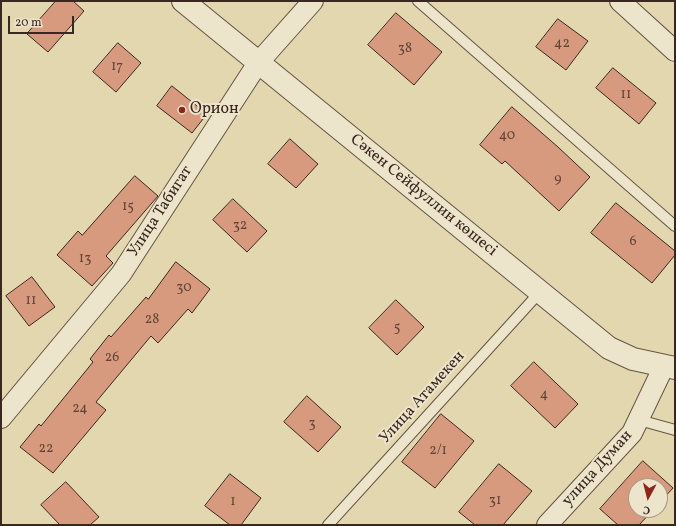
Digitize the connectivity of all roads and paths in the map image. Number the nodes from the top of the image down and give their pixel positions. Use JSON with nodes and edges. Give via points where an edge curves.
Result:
{"nodes":[{"id":1,"x":183,"y":1,"type":"edge"},
{"id":2,"x":313,"y":1,"type":"edge"},
{"id":3,"x":418,"y":1,"type":"edge"},
{"id":4,"x":620,"y":1,"type":"edge"},
{"id":5,"x":675,"y":51,"type":"edge"},
{"id":6,"x":258,"y":63,"type":"junction"},
{"id":7,"x":675,"y":226,"type":"edge"},
{"id":8,"x":540,"y":292,"type":"junction"},
{"id":9,"x":670,"y":367,"type":"edge"},
{"id":10,"x":1,"y":418,"type":"edge"},
{"id":11,"x":639,"y":420,"type":"junction"},
{"id":12,"x":675,"y":430,"type":"edge"},
{"id":13,"x":328,"y":525,"type":"edge"},
{"id":14,"x":547,"y":525,"type":"edge"}],
"edges":[{"from":1,"to":6,"type":"street","name":"Сәкен Сейфуллин көшесі"},
{"from":2,"to":6,"type":"street","name":"Улица Табигат"},
{"from":3,"to":7,"type":"lane"},
{"from":4,"to":5,"type":"street"},
{"from":6,"to":8,"type":"street","name":"Сәкен Сейфуллин көшесі"},
{"from":6,"to":10,"type":"street","name":"Улица Табигат","via":[[121,274]]},
{"from":8,"to":9,"type":"street","name":"Сәкен Сейфуллин көшесі","via":[[609,348],[633,359]]},
{"from":8,"to":13,"type":"lane","name":"Улица Атамекен"},
{"from":9,"to":11,"type":"street","name":"улица Думан"},
{"from":11,"to":12,"type":"lane"},
{"from":11,"to":14,"type":"street","name":"улица Думан","via":[[632,433]]}]}
